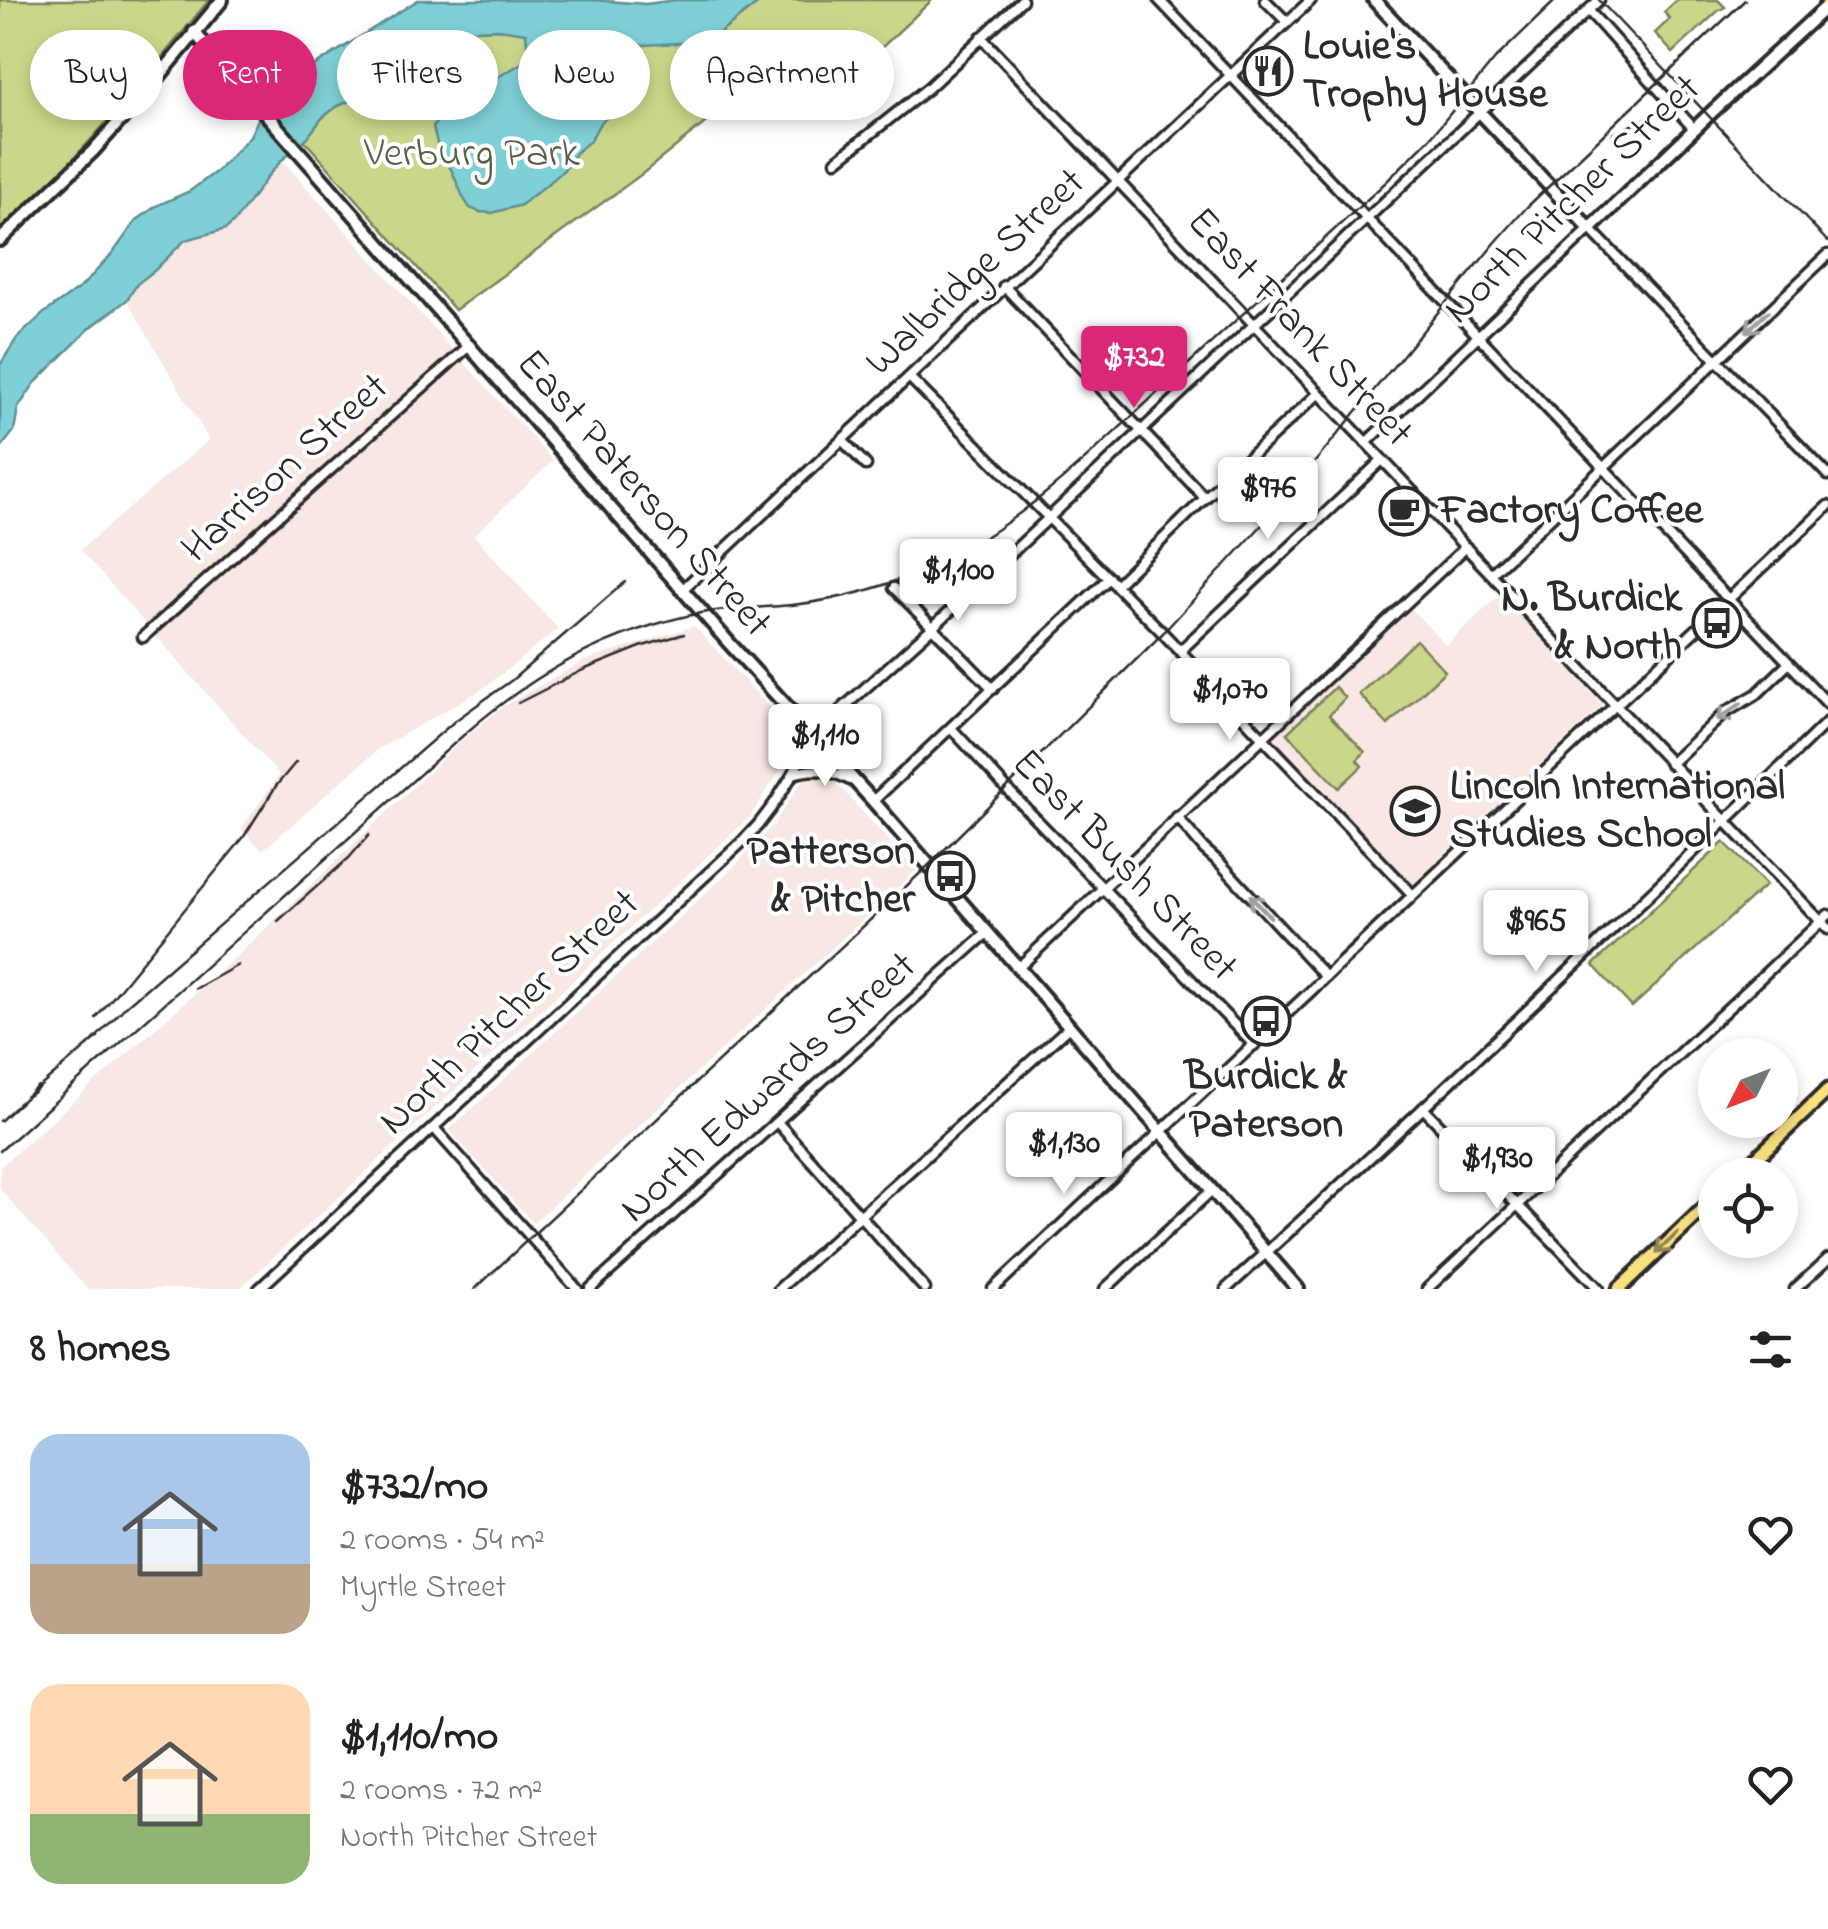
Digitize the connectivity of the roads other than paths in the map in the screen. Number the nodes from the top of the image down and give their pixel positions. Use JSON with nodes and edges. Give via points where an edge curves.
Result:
{"nodes":[{"id":1,"x":222,"y":0,"type":"edge"},
{"id":2,"x":1022,"y":0,"type":"edge"},
{"id":3,"x":1159,"y":0,"type":"edge"},
{"id":4,"x":1265,"y":0,"type":"edge"},
{"id":5,"x":1311,"y":0,"type":"edge"},
{"id":6,"x":1374,"y":0,"type":"edge"},
{"id":7,"x":1599,"y":0,"type":"edge"},
{"id":8,"x":1828,"y":2,"type":"edge"},
{"id":9,"x":1588,"y":10,"type":"junction"},
{"id":10,"x":1287,"y":22,"type":"junction"},
{"id":11,"x":196,"y":30,"type":"edge"},
{"id":12,"x":982,"y":36,"type":"junction"},
{"id":13,"x":183,"y":46,"type":"edge"},
{"id":14,"x":1232,"y":76,"type":"junction"},
{"id":15,"x":1479,"y":113,"type":"junction"},
{"id":16,"x":269,"y":120,"type":"edge"},
{"id":17,"x":1694,"y":129,"type":"junction"},
{"id":18,"x":836,"y":161,"type":"dead end"},
{"id":19,"x":1118,"y":181,"type":"junction"},
{"id":20,"x":1366,"y":218,"type":"junction"},
{"id":21,"x":1590,"y":229,"type":"junction"},
{"id":22,"x":0,"y":240,"type":"edge"},
{"id":23,"x":1828,"y":255,"type":"edge"},
{"id":24,"x":1004,"y":286,"type":"junction"},
{"id":25,"x":1254,"y":324,"type":"junction"},
{"id":26,"x":1479,"y":336,"type":"junction"},
{"id":27,"x":470,"y":345,"type":"junction"},
{"id":28,"x":1717,"y":359,"type":"junction"},
{"id":29,"x":909,"y":378,"type":"junction"},
{"id":30,"x":1318,"y":393,"type":"junction"},
{"id":31,"x":1140,"y":431,"type":"junction"},
{"id":32,"x":842,"y":440,"type":"junction"},
{"id":33,"x":1366,"y":443,"type":"junction"},
{"id":34,"x":1382,"y":460,"type":"junction"},
{"id":35,"x":866,"y":465,"type":"dead end"},
{"id":36,"x":1603,"y":467,"type":"junction"},
{"id":37,"x":1828,"y":475,"type":"edge"},
{"id":38,"x":1204,"y":498,"type":"junction"},
{"id":39,"x":1828,"y":506,"type":"edge"},
{"id":40,"x":1047,"y":519,"type":"junction"},
{"id":41,"x":1466,"y":547,"type":"junction"},
{"id":42,"x":1491,"y":574,"type":"junction"},
{"id":43,"x":1112,"y":582,"type":"junction"},
{"id":44,"x":894,"y":588,"type":"dead end"},
{"id":45,"x":682,"y":590,"type":"junction"},
{"id":46,"x":1728,"y":598,"type":"junction"},
{"id":47,"x":932,"y":627,"type":"junction"},
{"id":48,"x":143,"y":638,"type":"dead end"},
{"id":49,"x":1180,"y":651,"type":"junction"},
{"id":50,"x":1789,"y":663,"type":"junction"},
{"id":51,"x":994,"y":689,"type":"junction"},
{"id":52,"x":1614,"y":704,"type":"junction"},
{"id":53,"x":1828,"y":704,"type":"edge"},
{"id":54,"x":1828,"y":721,"type":"edge"},
{"id":55,"x":951,"y":728,"type":"junction"},
{"id":56,"x":812,"y":736,"type":"junction"},
{"id":57,"x":1264,"y":737,"type":"junction"},
{"id":58,"x":1670,"y":764,"type":"junction"},
{"id":59,"x":793,"y":774,"type":"junction"},
{"id":60,"x":858,"y":784,"type":"junction"},
{"id":61,"x":873,"y":800,"type":"junction"},
{"id":62,"x":1177,"y":817,"type":"junction"},
{"id":63,"x":1725,"y":823,"type":"junction"},
{"id":64,"x":1104,"y":888,"type":"junction"},
{"id":65,"x":1412,"y":895,"type":"junction"},
{"id":66,"x":1826,"y":922,"type":"edge"},
{"id":67,"x":988,"y":932,"type":"junction"},
{"id":68,"x":1019,"y":967,"type":"junction"},
{"id":69,"x":1326,"y":977,"type":"junction"},
{"id":70,"x":1070,"y":1026,"type":"junction"},
{"id":71,"x":1254,"y":1046,"type":"junction"},
{"id":72,"x":1828,"y":1090,"type":"edge"},
{"id":73,"x":1423,"y":1108,"type":"junction"},
{"id":74,"x":777,"y":1122,"type":"junction"},
{"id":75,"x":434,"y":1128,"type":"junction"},
{"id":76,"x":1161,"y":1134,"type":"junction"},
{"id":77,"x":1757,"y":1158,"type":"edge"},
{"id":78,"x":1212,"y":1190,"type":"junction"},
{"id":79,"x":1517,"y":1205,"type":"junction"},
{"id":80,"x":1698,"y":1214,"type":"edge"},
{"id":81,"x":860,"y":1216,"type":"junction"},
{"id":82,"x":1266,"y":1252,"type":"junction"},
{"id":83,"x":1828,"y":1258,"type":"edge"},
{"id":84,"x":259,"y":1289,"type":"edge"},
{"id":85,"x":577,"y":1289,"type":"edge"},
{"id":86,"x":590,"y":1289,"type":"edge"},
{"id":87,"x":780,"y":1289,"type":"edge"},
{"id":88,"x":925,"y":1289,"type":"edge"},
{"id":89,"x":993,"y":1289,"type":"edge"},
{"id":90,"x":1105,"y":1289,"type":"edge"},
{"id":91,"x":1226,"y":1289,"type":"edge"},
{"id":92,"x":1298,"y":1289,"type":"edge"},
{"id":93,"x":1427,"y":1289,"type":"edge"},
{"id":94,"x":1600,"y":1289,"type":"edge"},
{"id":95,"x":1619,"y":1289,"type":"edge"},
{"id":96,"x":1795,"y":1289,"type":"edge"}],
"edges":[{"from":1,"to":11,"type":"street"},
{"from":2,"to":12,"type":"street"},
{"from":3,"to":14,"type":"street"},
{"from":4,"to":10,"type":"street"},
{"from":5,"to":10,"type":"street","name":"Walbridge Street"},
{"from":6,"to":15,"type":"street"},
{"from":7,"to":9,"type":"street"},
{"from":8,"to":17,"type":"street","name":"North Pitcher Street"},
{"from":9,"to":15,"type":"street"},
{"from":9,"to":17,"type":"street"},
{"from":10,"to":14,"type":"street","name":"Walbridge Street"},
{"from":12,"to":18,"type":"street"},
{"from":12,"to":19,"type":"street","name":"East Frank Street"},
{"from":13,"to":22,"type":"street","via":[[93,151]]},
{"from":14,"to":19,"type":"street","name":"Walbridge Street"},
{"from":14,"to":20,"type":"street"},
{"from":15,"to":20,"type":"street"},
{"from":15,"to":21,"type":"street"},
{"from":16,"to":27,"type":"street","name":"East Paterson Street"},
{"from":17,"to":21,"type":"street","name":"North Pitcher Street"},
{"from":19,"to":24,"type":"street","name":"Walbridge Street"},
{"from":19,"to":25,"type":"street","name":"East Frank Street"},
{"from":20,"to":25,"type":"street"},
{"from":20,"to":26,"type":"street"},
{"from":21,"to":26,"type":"street","name":"North Pitcher Street"},
{"from":21,"to":28,"type":"street"},
{"from":23,"to":28,"type":"street","one_way":true},
{"from":24,"to":29,"type":"street","name":"Walbridge Street"},
{"from":24,"to":31,"type":"street"},
{"from":25,"to":30,"type":"street","name":"East Frank Street"},
{"from":25,"to":31,"type":"street"},
{"from":26,"to":33,"type":"street","name":"North Pitcher Street"},
{"from":26,"to":36,"type":"street"},
{"from":27,"to":45,"type":"street","name":"East Paterson Street"},
{"from":27,"to":48,"type":"street","name":"Harrison Street"},
{"from":28,"to":36,"type":"street"},
{"from":28,"to":37,"type":"street"},
{"from":29,"to":32,"type":"street","name":"Walbridge Street"},
{"from":29,"to":40,"type":"street"},
{"from":30,"to":33,"type":"street","name":"East Frank Street"},
{"from":30,"to":38,"type":"street"},
{"from":31,"to":38,"type":"street"},
{"from":31,"to":40,"type":"street"},
{"from":32,"to":35,"type":"street"},
{"from":32,"to":45,"type":"street","name":"Walbridge Street"},
{"from":33,"to":34,"type":"street","name":"East Frank Street"},
{"from":34,"to":41,"type":"street","name":"East Frank Street"},
{"from":34,"to":49,"type":"street"},
{"from":36,"to":42,"type":"street"},
{"from":36,"to":46,"type":"street"},
{"from":38,"to":43,"type":"street"},
{"from":39,"to":46,"type":"street"},
{"from":40,"to":43,"type":"street"},
{"from":40,"to":47,"type":"street"},
{"from":41,"to":42,"type":"street","name":"East Frank Street"},
{"from":41,"to":57,"type":"street"},
{"from":42,"to":52,"type":"street","name":"East Frank Street"},
{"from":43,"to":49,"type":"street"},
{"from":43,"to":51,"type":"street"},
{"from":44,"to":47,"type":"street"},
{"from":45,"to":56,"type":"street","name":"East Paterson Street"},
{"from":46,"to":50,"type":"street"},
{"from":46,"to":52,"type":"street"},
{"from":47,"to":51,"type":"street"},
{"from":47,"to":56,"type":"street"},
{"from":49,"to":57,"type":"street"},
{"from":50,"to":53,"type":"street"},
{"from":50,"to":58,"type":"street","one_way":true},
{"from":51,"to":55,"type":"street"},
{"from":52,"to":58,"type":"street","name":"East Frank Street"},
{"from":52,"to":65,"type":"street"},
{"from":54,"to":63,"type":"street"},
{"from":55,"to":61,"type":"street"},
{"from":55,"to":64,"type":"street","name":"East Bush Street"},
{"from":56,"to":59,"type":"street","name":"North Pitcher Street"},
{"from":56,"to":60,"type":"street","name":"East Paterson Street"},
{"from":57,"to":62,"type":"street"},
{"from":57,"to":65,"type":"street"},
{"from":58,"to":63,"type":"street","name":"East Frank Street"},
{"from":59,"to":60,"type":"street","via":[[832,771]]},
{"from":59,"to":75,"type":"street","name":"North Pitcher Street","via":[[742,842]]},
{"from":60,"to":61,"type":"street","name":"East Paterson Street"},
{"from":61,"to":67,"type":"street","name":"East Paterson Street"},
{"from":62,"to":64,"type":"street"},
{"from":69,"to":62,"type":"street","one_way":true},
{"from":63,"to":66,"type":"street","name":"East Frank Street"},
{"from":63,"to":73,"type":"street"},
{"from":64,"to":68,"type":"street"},
{"from":64,"to":71,"type":"street","name":"East Bush Street"},
{"from":65,"to":69,"type":"street"},
{"from":66,"to":79,"type":"street"},
{"from":67,"to":68,"type":"street","name":"East Paterson Street"},
{"from":67,"to":74,"type":"street","name":"North Edwards Street"},
{"from":68,"to":70,"type":"street","name":"East Paterson Street"},
{"from":69,"to":71,"type":"street"},
{"from":70,"to":76,"type":"street","name":"East Paterson Street"},
{"from":70,"to":81,"type":"street"},
{"from":71,"to":76,"type":"street"},
{"from":72,"to":77,"type":"main road"},
{"from":73,"to":79,"type":"street"},
{"from":73,"to":82,"type":"street"},
{"from":74,"to":81,"type":"street"},
{"from":74,"to":86,"type":"street","name":"North Edwards Street"},
{"from":75,"to":84,"type":"street","name":"North Pitcher Street"},
{"from":75,"to":85,"type":"street"},
{"from":76,"to":78,"type":"street","name":"East Paterson Street"},
{"from":76,"to":89,"type":"street"},
{"from":78,"to":82,"type":"street","name":"East Paterson Street"},
{"from":78,"to":90,"type":"street"},
{"from":79,"to":93,"type":"street"},
{"from":79,"to":94,"type":"street"},
{"from":80,"to":95,"type":"main road","one_way":true},
{"from":81,"to":87,"type":"street"},
{"from":81,"to":88,"type":"street"},
{"from":82,"to":91,"type":"street"},
{"from":82,"to":92,"type":"street","name":"East Paterson Street"},
{"from":83,"to":96,"type":"street"}]}
